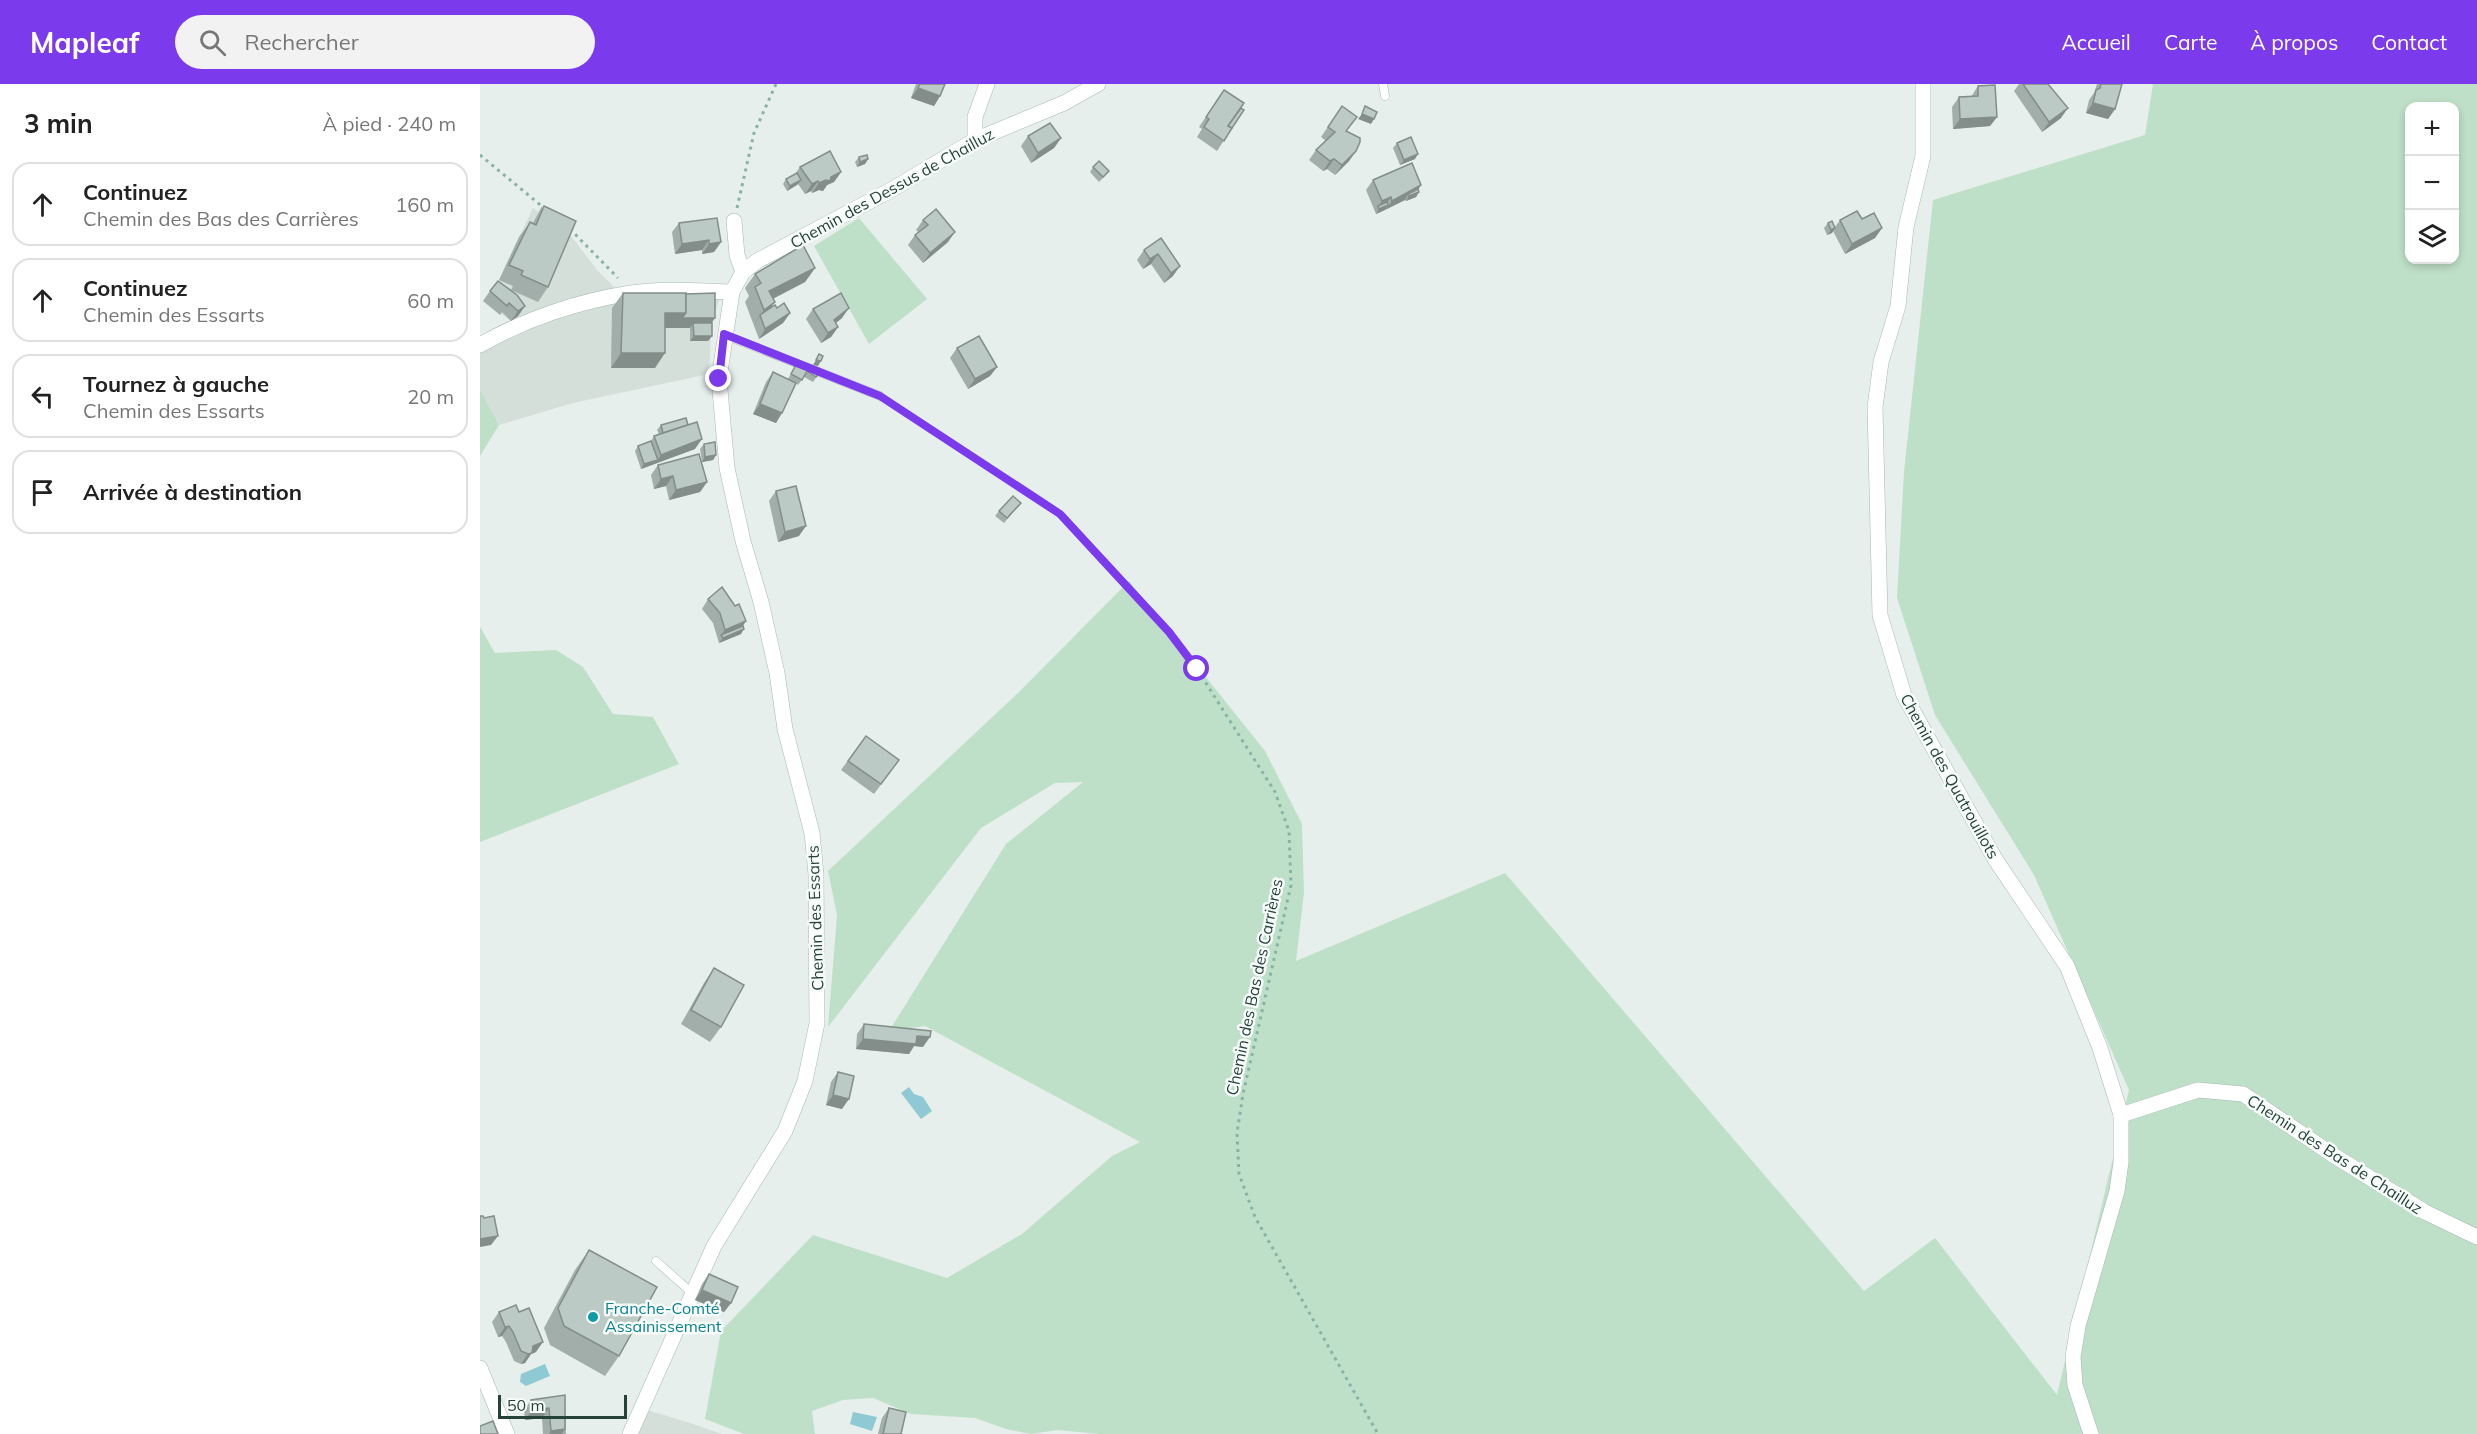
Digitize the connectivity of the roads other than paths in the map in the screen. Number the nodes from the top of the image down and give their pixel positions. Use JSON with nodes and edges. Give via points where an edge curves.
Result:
{"nodes":[{"id":1,"x":987,"y":84,"type":"edge"},
{"id":2,"x":1098,"y":84,"type":"edge"},
{"id":3,"x":1383,"y":84,"type":"edge"},
{"id":4,"x":1926,"y":85,"type":"edge"},
{"id":5,"x":1385,"y":96,"type":"dead end"},
{"id":6,"x":975,"y":140,"type":"junction"},
{"id":7,"x":734,"y":221,"type":"road end"},
{"id":8,"x":743,"y":272,"type":"junction"},
{"id":9,"x":732,"y":292,"type":"junction"},
{"id":10,"x":724,"y":334,"type":"junction"},
{"id":11,"x":480,"y":345,"type":"edge"},
{"id":12,"x":880,"y":396,"type":"road end"},
{"id":13,"x":2121,"y":1115,"type":"junction"},
{"id":14,"x":2477,"y":1237,"type":"edge"},
{"id":15,"x":656,"y":1261,"type":"dead end"},
{"id":16,"x":691,"y":1292,"type":"junction"},
{"id":17,"x":480,"y":1368,"type":"edge"},
{"id":18,"x":507,"y":1434,"type":"edge"},
{"id":19,"x":630,"y":1434,"type":"edge"},
{"id":20,"x":2091,"y":1434,"type":"edge"}],
"edges":[{"from":1,"to":6,"type":"street","via":[[975,117]]},
{"from":2,"to":6,"type":"street","name":"Chemin des Dessus de Chailluz","via":[[1064,103]]},
{"from":3,"to":5,"type":"lane"},
{"from":4,"to":13,"type":"street","name":"Chemin des Quatrouillots","via":[[1923,156],[1906,227],[1898,306],[1881,362],[1875,407],[1880,615],[1904,694],[1995,859],[2067,966],[2100,1048]]},
{"from":6,"to":8,"type":"street","name":"Chemin des Dessus de Chailluz"},
{"from":7,"to":8,"type":"street"},
{"from":8,"to":9,"type":"street","name":"Chemin des Dessus de Chailluz"},
{"from":9,"to":10,"type":"street","name":"Chemin des Essarts"},
{"from":9,"to":11,"type":"street","via":[[631,293],[523,323]]},
{"from":10,"to":12,"type":"lane"},
{"from":10,"to":16,"type":"street","name":"Chemin des Essarts","via":[[719,379],[727,468],[812,833],[818,938],[817,1023],[805,1081],[785,1131],[714,1246]]},
{"from":13,"to":14,"type":"street","name":"Chemin des Bas de Chailluz","via":[[2198,1090],[2243,1094],[2425,1212]]},
{"from":13,"to":20,"type":"street","name":"Chemin des Quatrouillots","via":[[2117,1191],[2078,1326],[2073,1357],[2074,1385]]},
{"from":15,"to":16,"type":"lane"},
{"from":16,"to":19,"type":"street","name":"Chemin des Essarts"},
{"from":17,"to":18,"type":"street"}]}
